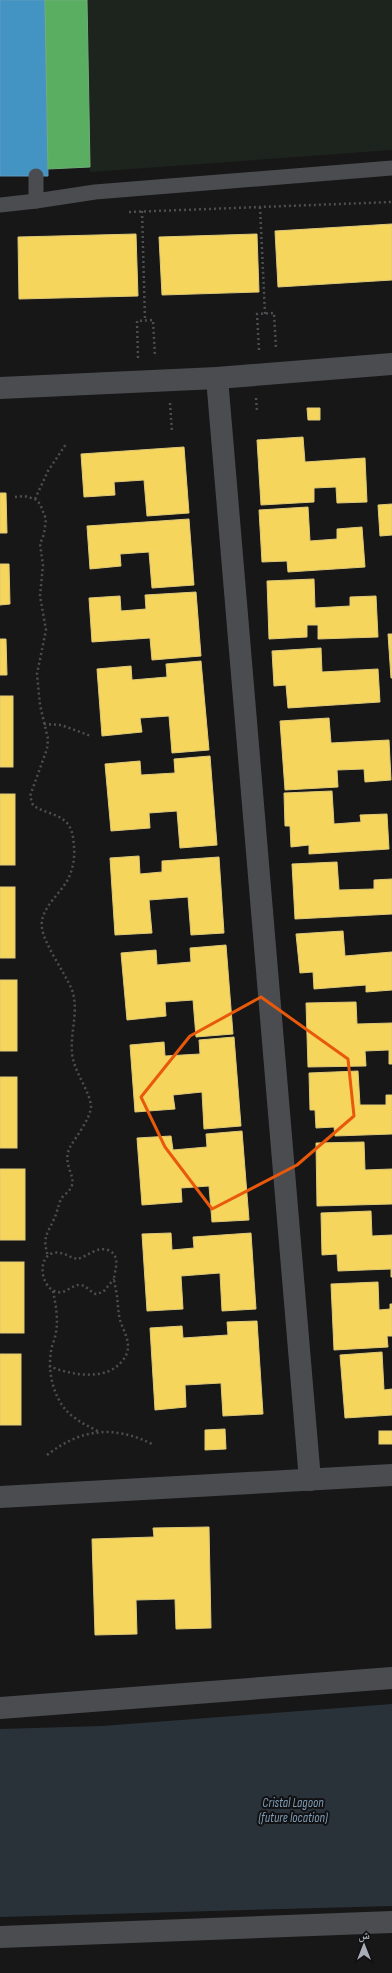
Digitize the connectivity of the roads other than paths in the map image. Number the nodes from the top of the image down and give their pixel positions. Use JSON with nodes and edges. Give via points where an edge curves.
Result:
{"nodes":[{"id":1,"x":392,"y":168,"type":"edge"},
{"id":2,"x":36,"y":176,"type":"dead end"},
{"id":3,"x":36,"y":201,"type":"junction"},
{"id":4,"x":0,"y":205,"type":"edge"},
{"id":5,"x":392,"y":364,"type":"edge"},
{"id":6,"x":217,"y":378,"type":"junction"},
{"id":7,"x":0,"y":388,"type":"edge"},
{"id":8,"x":392,"y":1475,"type":"edge"},
{"id":9,"x":310,"y":1480,"type":"junction"},
{"id":10,"x":0,"y":1497,"type":"edge"},
{"id":11,"x":392,"y":1678,"type":"edge"},
{"id":12,"x":0,"y":1708,"type":"edge"},
{"id":13,"x":392,"y":1922,"type":"edge"},
{"id":14,"x":0,"y":1937,"type":"edge"}],
"edges":[{"from":1,"to":3,"type":"lane","via":[[95,192]]},
{"from":2,"to":3,"type":"lane"},
{"from":3,"to":4,"type":"lane"},
{"from":5,"to":6,"type":"street"},
{"from":6,"to":7,"type":"street"},
{"from":6,"to":9,"type":"street"},
{"from":8,"to":9,"type":"street"},
{"from":9,"to":10,"type":"street"},
{"from":11,"to":12,"type":"street"},
{"from":13,"to":14,"type":"street"}]}
